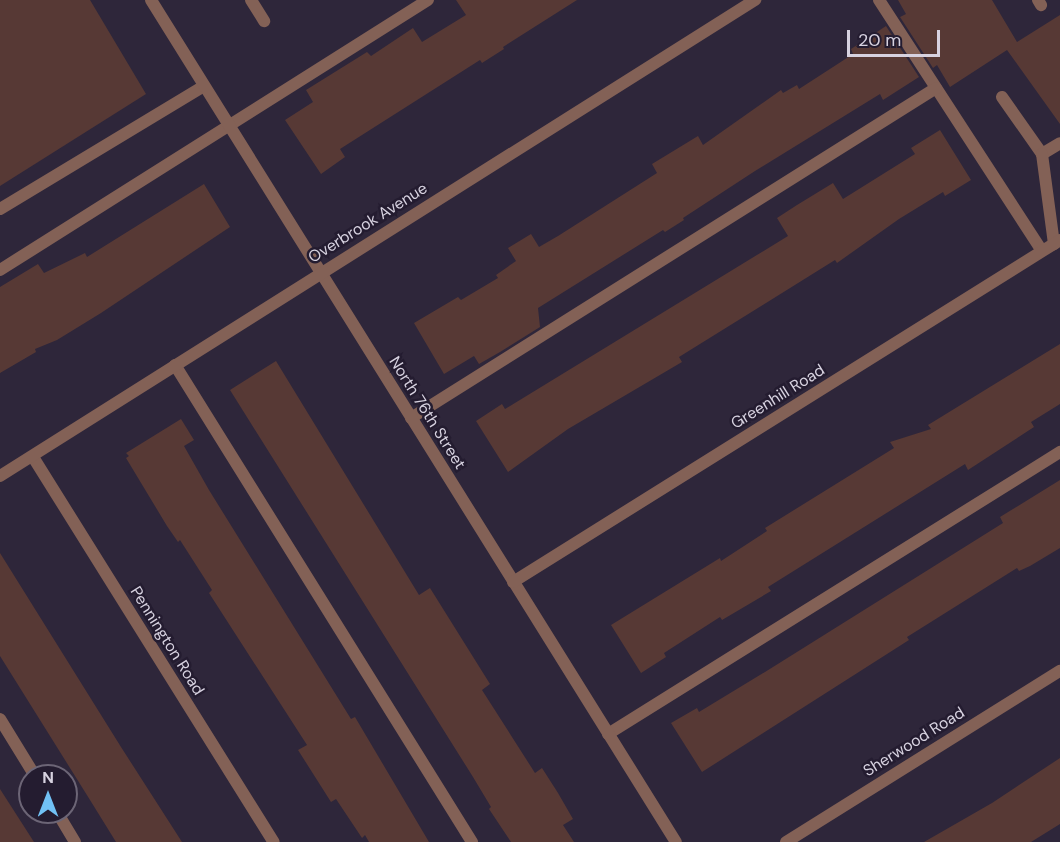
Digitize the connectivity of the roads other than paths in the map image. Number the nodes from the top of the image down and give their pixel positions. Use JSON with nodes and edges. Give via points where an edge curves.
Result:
{"nodes":[{"id":1,"x":151,"y":0,"type":"edge"},
{"id":2,"x":251,"y":0,"type":"edge"},
{"id":3,"x":428,"y":0,"type":"edge"},
{"id":4,"x":755,"y":0,"type":"edge"},
{"id":5,"x":879,"y":0,"type":"edge"},
{"id":6,"x":264,"y":21,"type":"dead end"},
{"id":7,"x":204,"y":86,"type":"junction"},
{"id":8,"x":936,"y":88,"type":"junction"},
{"id":9,"x":1002,"y":97,"type":"dead end"},
{"id":10,"x":229,"y":126,"type":"junction"},
{"id":11,"x":1060,"y":144,"type":"edge"},
{"id":12,"x":1042,"y":154,"type":"junction"},
{"id":13,"x":0,"y":209,"type":"edge"},
{"id":14,"x":1057,"y":242,"type":"edge"},
{"id":15,"x":1042,"y":251,"type":"junction"},
{"id":16,"x":0,"y":270,"type":"edge"},
{"id":17,"x":320,"y":273,"type":"junction"},
{"id":18,"x":175,"y":365,"type":"junction"},
{"id":19,"x":411,"y":418,"type":"junction"},
{"id":20,"x":1060,"y":452,"type":"edge"},
{"id":21,"x":33,"y":457,"type":"junction"},
{"id":22,"x":0,"y":477,"type":"edge"},
{"id":23,"x":513,"y":582,"type":"junction"},
{"id":24,"x":1060,"y":671,"type":"edge"},
{"id":25,"x":0,"y":719,"type":"edge"},
{"id":26,"x":608,"y":734,"type":"junction"},
{"id":27,"x":28,"y":764,"type":"edge"},
{"id":28,"x":64,"y":824,"type":"edge"},
{"id":29,"x":75,"y":842,"type":"edge"},
{"id":30,"x":274,"y":842,"type":"edge"},
{"id":31,"x":472,"y":842,"type":"edge"},
{"id":32,"x":676,"y":842,"type":"edge"},
{"id":33,"x":786,"y":842,"type":"edge"}],
"edges":[{"from":1,"to":7,"type":"street","name":"North 76th Street"},
{"from":2,"to":6,"type":"street"},
{"from":3,"to":10,"type":"street"},
{"from":4,"to":17,"type":"street","name":"Overbrook Avenue"},
{"from":5,"to":8,"type":"street"},
{"from":7,"to":10,"type":"street","name":"North 76th Street"},
{"from":7,"to":13,"type":"street"},
{"from":8,"to":15,"type":"street"},
{"from":8,"to":19,"type":"street"},
{"from":9,"to":12,"type":"street"},
{"from":10,"to":16,"type":"street"},
{"from":10,"to":17,"type":"street","name":"North 76th Street"},
{"from":11,"to":12,"type":"street"},
{"from":12,"to":14,"type":"street"},
{"from":14,"to":15,"type":"street","name":"Greenhill Road"},
{"from":15,"to":23,"type":"street","name":"Greenhill Road"},
{"from":17,"to":18,"type":"street","name":"Overbrook Avenue"},
{"from":17,"to":19,"type":"street","name":"North 76th Street"},
{"from":18,"to":21,"type":"street","name":"Overbrook Avenue"},
{"from":18,"to":31,"type":"street"},
{"from":19,"to":23,"type":"street","name":"North 76th Street"},
{"from":20,"to":26,"type":"street"},
{"from":21,"to":22,"type":"street","name":"Overbrook Avenue"},
{"from":21,"to":30,"type":"street","name":"Pennington Road"},
{"from":23,"to":26,"type":"street","name":"North 76th Street"},
{"from":24,"to":33,"type":"street","name":"Sherwood Road"},
{"from":25,"to":27,"type":"street"},
{"from":26,"to":32,"type":"street","name":"North 76th Street"},
{"from":28,"to":29,"type":"street"}]}
